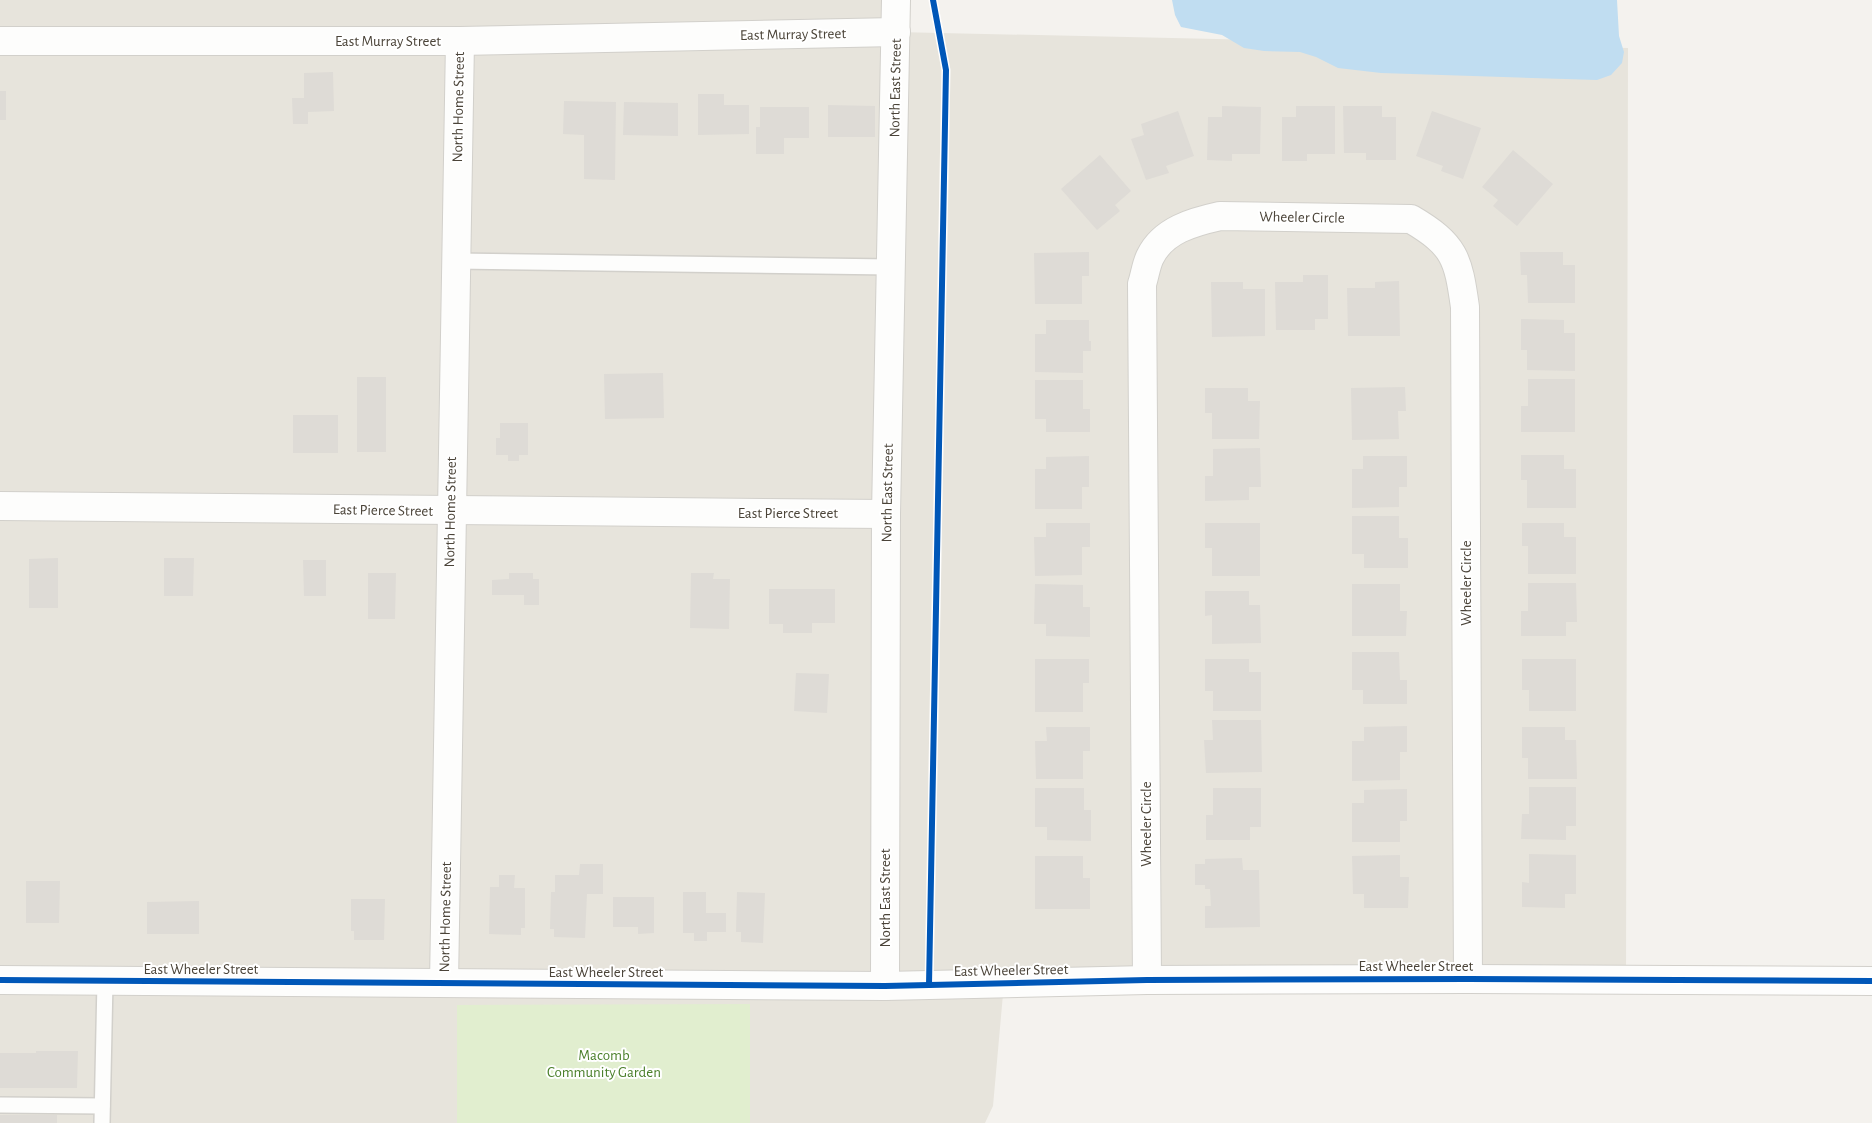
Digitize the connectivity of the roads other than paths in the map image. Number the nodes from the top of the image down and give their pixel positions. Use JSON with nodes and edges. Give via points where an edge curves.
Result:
{"nodes":[{"id":1,"x":896,"y":0,"type":"edge"},
{"id":2,"x":896,"y":32,"type":"junction"},
{"id":3,"x":0,"y":41,"type":"edge"},
{"id":4,"x":460,"y":41,"type":"junction"},
{"id":5,"x":455,"y":261,"type":"junction"},
{"id":6,"x":891,"y":267,"type":"junction"},
{"id":7,"x":0,"y":506,"type":"edge"},
{"id":8,"x":450,"y":511,"type":"junction"},
{"id":9,"x":886,"y":514,"type":"junction"},
{"id":10,"x":1468,"y":978,"type":"junction"},
{"id":11,"x":0,"y":980,"type":"edge"},
{"id":12,"x":1147,"y":980,"type":"junction"},
{"id":13,"x":105,"y":981,"type":"junction"},
{"id":14,"x":1872,"y":981,"type":"edge"},
{"id":15,"x":444,"y":984,"type":"junction"},
{"id":16,"x":885,"y":986,"type":"junction"},
{"id":17,"x":0,"y":1105,"type":"edge"},
{"id":18,"x":102,"y":1106,"type":"junction"},
{"id":19,"x":102,"y":1123,"type":"edge"}],
"edges":[{"from":1,"to":2,"type":"street","name":"North East Street"},
{"from":2,"to":4,"type":"street","name":"East Murray Street"},
{"from":2,"to":6,"type":"street","name":"North East Street"},
{"from":3,"to":4,"type":"street","name":"East Murray Street"},
{"from":4,"to":5,"type":"street","name":"North Home Street"},
{"from":5,"to":6,"type":"lane"},
{"from":5,"to":8,"type":"street","name":"North Home Street"},
{"from":6,"to":9,"type":"street","name":"North East Street"},
{"from":7,"to":8,"type":"street","name":"East Pierce Street"},
{"from":8,"to":9,"type":"street","name":"East Pierce Street"},
{"from":8,"to":15,"type":"street","name":"North Home Street"},
{"from":9,"to":16,"type":"street","name":"North East Street"},
{"from":10,"to":12,"type":"street","name":"East Wheeler Street"},
{"from":10,"to":12,"type":"street","name":"Wheeler Circle","via":[[1465,307],[1459,268],[1451,250],[1434,233],[1411,219],[1220,216],[1192,222],[1169,234],[1150,256],[1142,284]]},
{"from":10,"to":14,"type":"street","name":"East Wheeler Street"},
{"from":11,"to":13,"type":"street","name":"East Wheeler Street"},
{"from":12,"to":16,"type":"street","name":"East Wheeler Street"},
{"from":13,"to":15,"type":"street","name":"East Wheeler Street"},
{"from":13,"to":18,"type":"lane"},
{"from":15,"to":16,"type":"street","name":"East Wheeler Street"},
{"from":17,"to":18,"type":"lane"},
{"from":18,"to":19,"type":"lane"}]}
